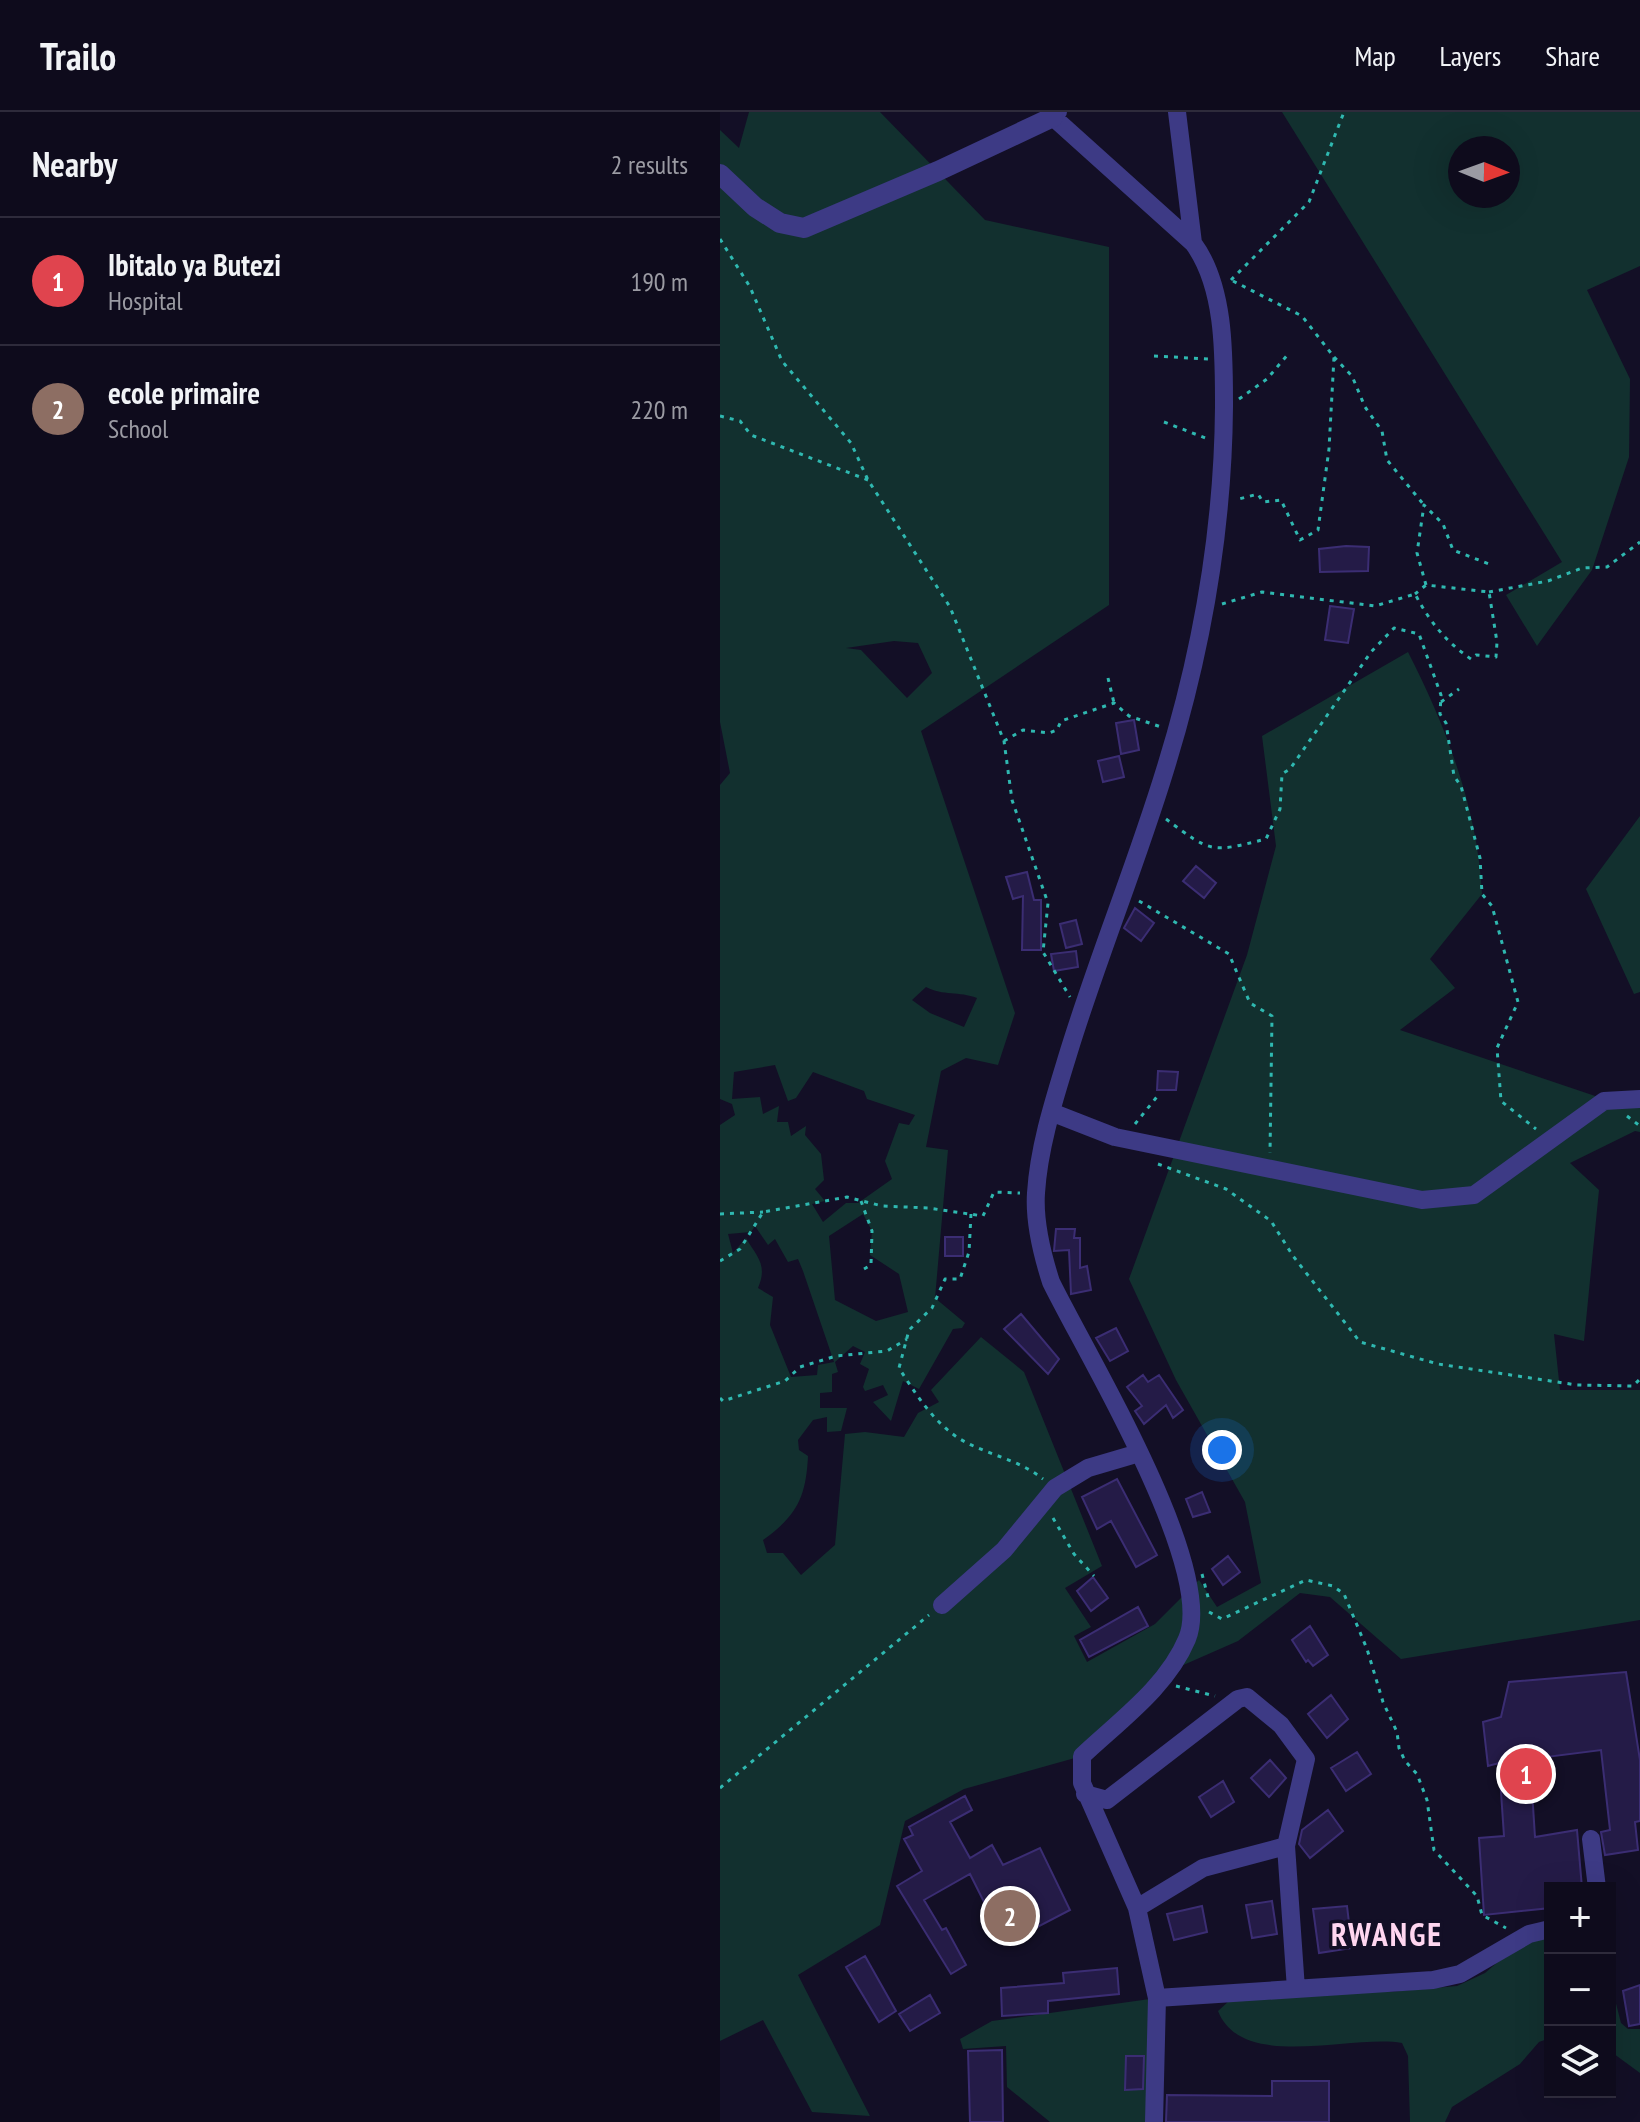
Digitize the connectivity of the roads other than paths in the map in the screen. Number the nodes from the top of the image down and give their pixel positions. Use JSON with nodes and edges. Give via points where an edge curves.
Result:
{"nodes":[{"id":1,"x":1177,"y":112,"type":"edge"},
{"id":2,"x":1052,"y":114,"type":"edge"},
{"id":3,"x":720,"y":174,"type":"edge"},
{"id":4,"x":1193,"y":243,"type":"junction"},
{"id":5,"x":1640,"y":1099,"type":"edge"},
{"id":6,"x":1051,"y":1112,"type":"junction"},
{"id":7,"x":1139,"y":1453,"type":"junction"},
{"id":8,"x":942,"y":1605,"type":"road end"},
{"id":9,"x":1085,"y":1794,"type":"junction"},
{"id":10,"x":1591,"y":1839,"type":"dead end"},
{"id":11,"x":1286,"y":1846,"type":"junction"},
{"id":12,"x":1596,"y":1882,"type":"edge"},
{"id":13,"x":1137,"y":1908,"type":"junction"},
{"id":14,"x":1544,"y":1930,"type":"edge"},
{"id":15,"x":1296,"y":1989,"type":"junction"},
{"id":16,"x":1157,"y":1998,"type":"junction"},
{"id":17,"x":1154,"y":2122,"type":"edge"}],
"edges":[{"from":1,"to":4,"type":"street"},
{"from":2,"to":3,"type":"street","via":[[804,228],[780,223],[755,207]]},
{"from":2,"to":4,"type":"street"},
{"from":4,"to":6,"type":"street","via":[[1212,278],[1224,360],[1222,503],[1207,608],[1176,733]]},
{"from":5,"to":6,"type":"street","via":[[1605,1100],[1474,1195],[1422,1200],[1121,1138]]},
{"from":6,"to":7,"type":"street","via":[[1036,1194],[1043,1256],[1051,1282]]},
{"from":7,"to":8,"type":"street","via":[[1099,1463],[1048,1495],[1004,1550]]},
{"from":7,"to":9,"type":"street","via":[[1185,1573],[1192,1612],[1189,1636],[1172,1670],[1082,1756]]},
{"from":9,"to":11,"type":"street","via":[[1107,1800],[1238,1699],[1252,1698],[1306,1759]]},
{"from":9,"to":13,"type":"street"},
{"from":10,"to":12,"type":"street"},
{"from":11,"to":13,"type":"street","via":[[1203,1868]]},
{"from":11,"to":15,"type":"street"},
{"from":13,"to":16,"type":"street"},
{"from":14,"to":15,"type":"street","via":[[1452,1976]]},
{"from":15,"to":16,"type":"street"},
{"from":16,"to":17,"type":"street"}]}
